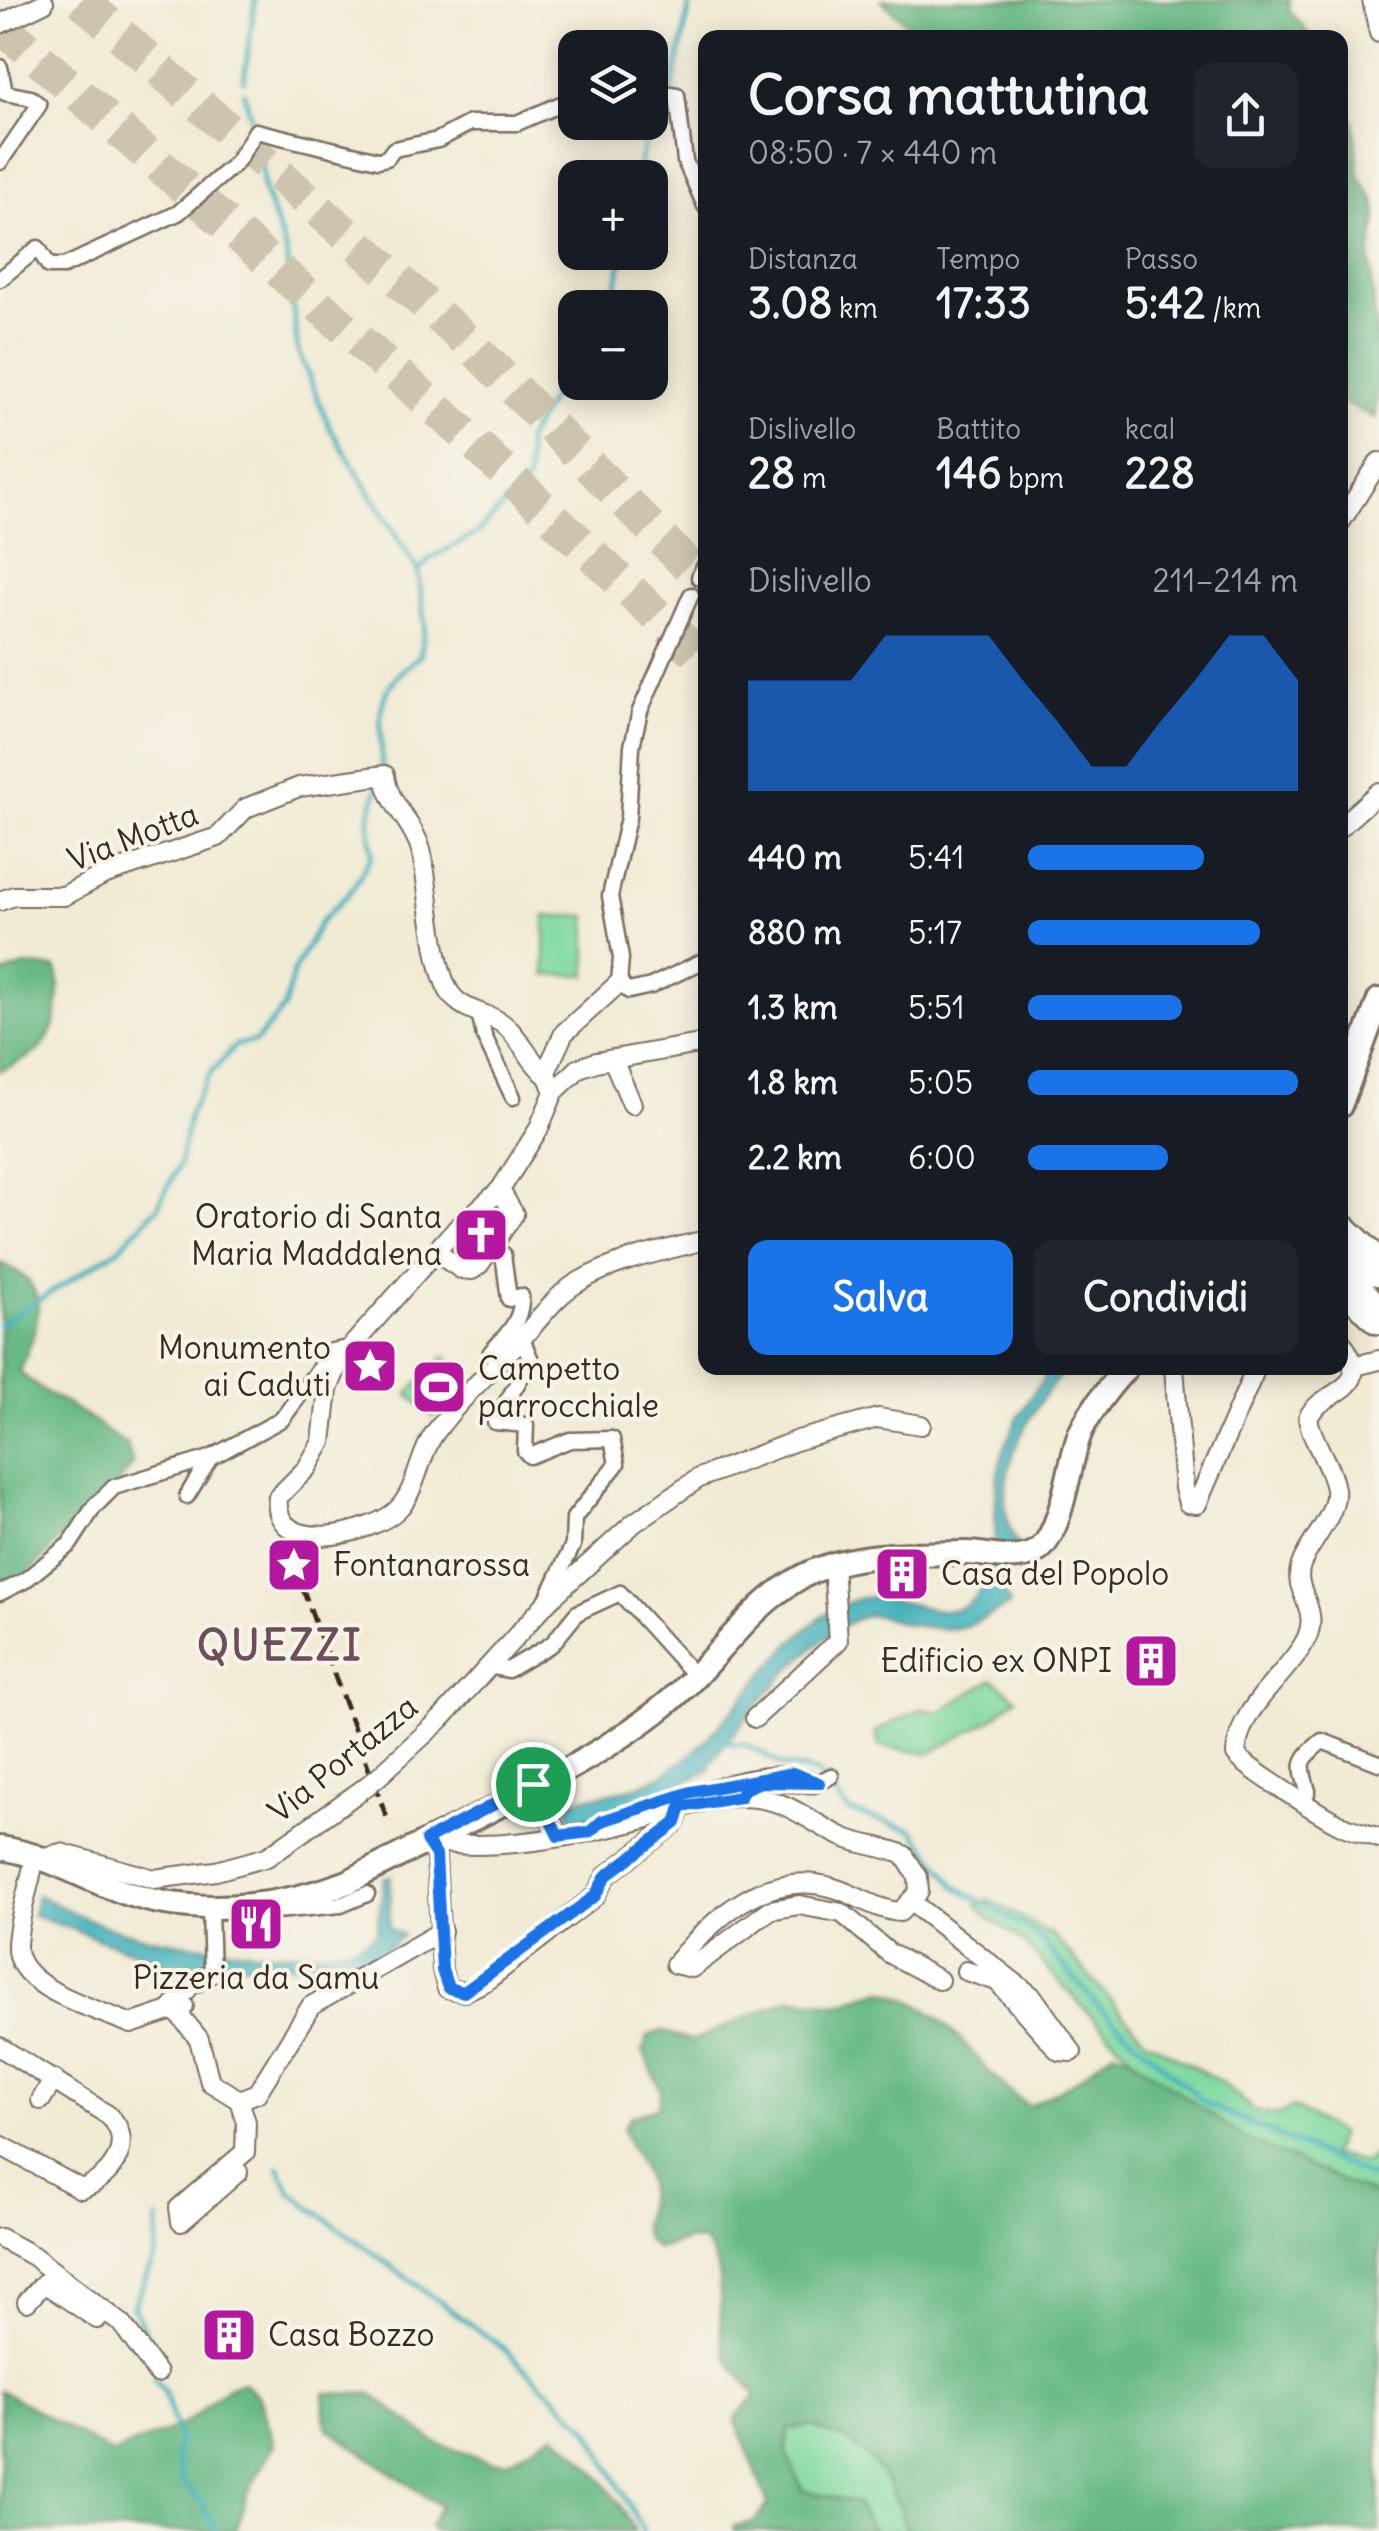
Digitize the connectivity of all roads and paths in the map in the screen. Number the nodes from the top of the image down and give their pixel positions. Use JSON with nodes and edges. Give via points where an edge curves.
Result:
{"nodes":[{"id":1,"x":1372,"y":0,"type":"edge"},
{"id":2,"x":44,"y":3,"type":"dead end"},
{"id":3,"x":0,"y":24,"type":"edge"},
{"id":4,"x":1379,"y":33,"type":"edge"},
{"id":5,"x":0,"y":67,"type":"edge"},
{"id":6,"x":668,"y":100,"type":"edge"},
{"id":7,"x":558,"y":105,"type":"edge"},
{"id":8,"x":0,"y":162,"type":"edge"},
{"id":9,"x":698,"y":190,"type":"edge"},
{"id":10,"x":0,"y":279,"type":"edge"},
{"id":11,"x":1379,"y":462,"type":"edge"},
{"id":12,"x":1348,"y":510,"type":"edge"},
{"id":13,"x":691,"y":595,"type":"dead end"},
{"id":14,"x":1379,"y":792,"type":"edge"},
{"id":15,"x":1348,"y":820,"type":"edge"},
{"id":16,"x":0,"y":901,"type":"edge"},
{"id":17,"x":698,"y":963,"type":"edge"},
{"id":18,"x":619,"y":983,"type":"junction"},
{"id":19,"x":1379,"y":1000,"type":"edge"},
{"id":20,"x":478,"y":1012,"type":"junction"},
{"id":21,"x":698,"y":1044,"type":"edge"},
{"id":22,"x":613,"y":1060,"type":"junction"},
{"id":23,"x":551,"y":1084,"type":"junction"},
{"id":24,"x":1348,"y":1084,"type":"edge"},
{"id":25,"x":513,"y":1097,"type":"dead end"},
{"id":26,"x":632,"y":1104,"type":"dead end"},
{"id":27,"x":500,"y":1190,"type":"junction"},
{"id":28,"x":1348,"y":1238,"type":"edge"},
{"id":29,"x":698,"y":1242,"type":"edge"},
{"id":30,"x":490,"y":1249,"type":"junction"},
{"id":31,"x":437,"y":1253,"type":"junction"},
{"id":32,"x":1379,"y":1268,"type":"edge"},
{"id":33,"x":1348,"y":1284,"type":"edge"},
{"id":34,"x":1379,"y":1316,"type":"edge"},
{"id":35,"x":522,"y":1339,"type":"junction"},
{"id":36,"x":349,"y":1348,"type":"junction"},
{"id":37,"x":1348,"y":1355,"type":"edge"},
{"id":38,"x":1379,"y":1360,"type":"edge"},
{"id":39,"x":498,"y":1364,"type":"junction"},
{"id":40,"x":1354,"y":1366,"type":"junction"},
{"id":41,"x":1121,"y":1375,"type":"edge"},
{"id":42,"x":1175,"y":1375,"type":"edge"},
{"id":43,"x":1253,"y":1375,"type":"edge"},
{"id":44,"x":921,"y":1425,"type":"dead end"},
{"id":45,"x":210,"y":1458,"type":"junction"},
{"id":46,"x":187,"y":1496,"type":"dead end"},
{"id":47,"x":833,"y":1564,"type":"junction"},
{"id":48,"x":0,"y":1593,"type":"edge"},
{"id":49,"x":546,"y":1604,"type":"junction"},
{"id":50,"x":488,"y":1666,"type":"junction"},
{"id":51,"x":696,"y":1677,"type":"junction"},
{"id":52,"x":755,"y":1718,"type":"dead end"},
{"id":53,"x":1379,"y":1763,"type":"edge"},
{"id":54,"x":533,"y":1784,"type":"junction"},
{"id":55,"x":740,"y":1797,"type":"junction"},
{"id":56,"x":1304,"y":1800,"type":"junction"},
{"id":57,"x":681,"y":1807,"type":"junction"},
{"id":58,"x":590,"y":1832,"type":"junction"},
{"id":59,"x":558,"y":1836,"type":"junction"},
{"id":60,"x":1379,"y":1838,"type":"edge"},
{"id":61,"x":426,"y":1840,"type":"junction"},
{"id":62,"x":0,"y":1848,"type":"edge"},
{"id":63,"x":37,"y":1862,"type":"junction"},
{"id":64,"x":366,"y":1894,"type":"dead end"},
{"id":65,"x":912,"y":1902,"type":"junction"},
{"id":66,"x":276,"y":1911,"type":"dead end"},
{"id":67,"x":210,"y":1912,"type":"dead end"},
{"id":68,"x":442,"y":1931,"type":"junction"},
{"id":69,"x":966,"y":1971,"type":"dead end"},
{"id":70,"x":212,"y":1972,"type":"joint"},
{"id":71,"x":939,"y":1980,"type":"dead end"},
{"id":72,"x":178,"y":2006,"type":"junction"},
{"id":73,"x":0,"y":2047,"type":"edge"},
{"id":74,"x":54,"y":2079,"type":"junction"},
{"id":75,"x":41,"y":2100,"type":"dead end"},
{"id":76,"x":240,"y":2100,"type":"junction"},
{"id":77,"x":0,"y":2146,"type":"edge"},
{"id":78,"x":238,"y":2172,"type":"dead end"},
{"id":79,"x":0,"y":2238,"type":"edge"},
{"id":80,"x":26,"y":2302,"type":"dead end"},
{"id":81,"x":123,"y":2328,"type":"junction"},
{"id":82,"x":157,"y":2373,"type":"dead end"}],
"edges":[{"from":1,"to":4,"type":"street"},
{"from":2,"to":3,"type":"street"},
{"from":5,"to":8,"type":"street","via":[[6,94],[32,98],[38,112]]},
{"from":6,"to":9,"type":"street"},
{"from":7,"to":10,"type":"street","via":[[517,123],[470,123],[378,160],[256,131],[236,163],[178,213],[64,266],[49,266],[38,248]]},
{"from":11,"to":12,"type":"street"},
{"from":13,"to":18,"type":"street","via":[[640,711],[632,746],[624,843],[610,896]]},
{"from":14,"to":15,"type":"street"},
{"from":16,"to":20,"type":"street","name":"Via Motta","via":[[64,896],[103,875],[218,837],[246,808],[298,787],[381,774],[421,851],[440,976],[450,995]]},
{"from":17,"to":18,"type":"street","via":[[651,986],[629,991]]},
{"from":18,"to":23,"type":"street","via":[[564,1033],[551,1056]]},
{"from":19,"to":24,"type":"street"},
{"from":20,"to":23,"type":"street","name":"Via Motta","via":[[512,1031]]},
{"from":20,"to":25,"type":"street"},
{"from":21,"to":22,"type":"street"},
{"from":22,"to":23,"type":"street"},
{"from":22,"to":26,"type":"street"},
{"from":23,"to":27,"type":"street","via":[[538,1130]]},
{"from":27,"to":30,"type":"street","via":[[514,1214]]},
{"from":27,"to":31,"type":"street"},
{"from":28,"to":32,"type":"highway"},
{"from":29,"to":35,"type":"street","via":[[578,1281]]},
{"from":30,"to":31,"type":"street","via":[[472,1270]]},
{"from":30,"to":39,"type":"street","via":[[504,1254],[509,1299],[521,1296],[523,1303],[491,1352]]},
{"from":31,"to":36,"type":"street"},
{"from":33,"to":34,"type":"highway"},
{"from":35,"to":39,"type":"street"},
{"from":35,"to":49,"type":"street","via":[[531,1360],[495,1422],[524,1424],[530,1456],[570,1440],[612,1439],[617,1464],[574,1518],[573,1545]]},
{"from":36,"to":39,"type":"street","via":[[332,1372],[322,1442],[278,1497],[280,1519],[296,1534],[313,1538],[362,1527],[399,1509],[426,1446]]},
{"from":36,"to":45,"type":"street","via":[[332,1352],[308,1377],[282,1418]]},
{"from":37,"to":40,"type":"street"},
{"from":38,"to":40,"type":"street"},
{"from":40,"to":56,"type":"street","via":[[1347,1390],[1308,1418],[1335,1499],[1300,1566],[1312,1622],[1257,1702],[1236,1748],[1241,1764]]},
{"from":41,"to":47,"type":"street","via":[[1080,1432],[1042,1548],[1025,1558],[972,1553]]},
{"from":42,"to":43,"type":"street","via":[[1184,1488],[1188,1503],[1198,1504]]},
{"from":44,"to":49,"type":"street","name":"Via Portazza","via":[[878,1418],[699,1478],[634,1523]]},
{"from":45,"to":46,"type":"street"},
{"from":45,"to":48,"type":"street","via":[[114,1487],[70,1544]]},
{"from":47,"to":51,"type":"street","via":[[794,1581]]},
{"from":47,"to":52,"type":"street","via":[[838,1640]]},
{"from":49,"to":50,"type":"street","name":"Via Portazza"},
{"from":50,"to":51,"type":"street","via":[[508,1670],[552,1644],[577,1613],[620,1593]]},
{"from":50,"to":63,"type":"street","name":"Via Portazza","bridge":true,"via":[[400,1760],[266,1857],[216,1872],[154,1879],[61,1853]]},
{"from":51,"to":54,"type":"street","via":[[648,1717]]},
{"from":53,"to":56,"type":"street","via":[[1322,1742],[1303,1760]]},
{"from":54,"to":59,"type":"street"},
{"from":54,"to":61,"type":"street"},
{"from":55,"to":57,"type":"street"},
{"from":55,"to":58,"type":"street","via":[[761,1782],[825,1779],[759,1776],[602,1821]]},
{"from":55,"to":65,"type":"street","via":[[796,1807],[838,1835],[904,1854],[918,1878]]},
{"from":56,"to":60,"type":"street","via":[[1346,1828]]},
{"from":57,"to":58,"type":"street"},
{"from":57,"to":68,"type":"street","via":[[676,1823],[606,1876],[595,1896],[464,1992],[448,1988]]},
{"from":58,"to":59,"type":"street"},
{"from":59,"to":61,"type":"street","via":[[463,1844]]},
{"from":61,"to":63,"type":"street","via":[[318,1893],[210,1907],[146,1900]]},
{"from":61,"to":68,"type":"street","via":[[436,1855]]},
{"from":62,"to":63,"type":"street"},
{"from":63,"to":72,"type":"street","via":[[18,1964],[30,1980],[131,2024]]},
{"from":64,"to":66,"type":"street","via":[[341,1905]]},
{"from":65,"to":69,"type":"street","via":[[1033,1997],[1072,2052],[1059,2051],[997,1981]]},
{"from":65,"to":71,"type":"street","via":[[900,1912],[818,1884],[782,1886],[732,1906],[676,1964],[692,1968],[770,1910],[800,1905],[842,1912],[890,1954]]},
{"from":67,"to":70,"type":"street"},
{"from":68,"to":76,"type":"street","via":[[312,2006],[257,2093]]},
{"from":70,"to":72,"type":"street","via":[[190,1986]]},
{"from":72,"to":76,"type":"street","via":[[198,2040],[210,2082]]},
{"from":73,"to":74,"type":"street"},
{"from":74,"to":75,"type":"street"},
{"from":74,"to":77,"type":"street","via":[[118,2124],[122,2138],[111,2170],[90,2186],[72,2188]]},
{"from":76,"to":78,"type":"street","via":[[245,2152],[178,2208],[181,2222]]},
{"from":79,"to":81,"type":"street"},
{"from":80,"to":81,"type":"street","via":[[44,2283],[115,2331]]},
{"from":81,"to":82,"type":"street"}]}
